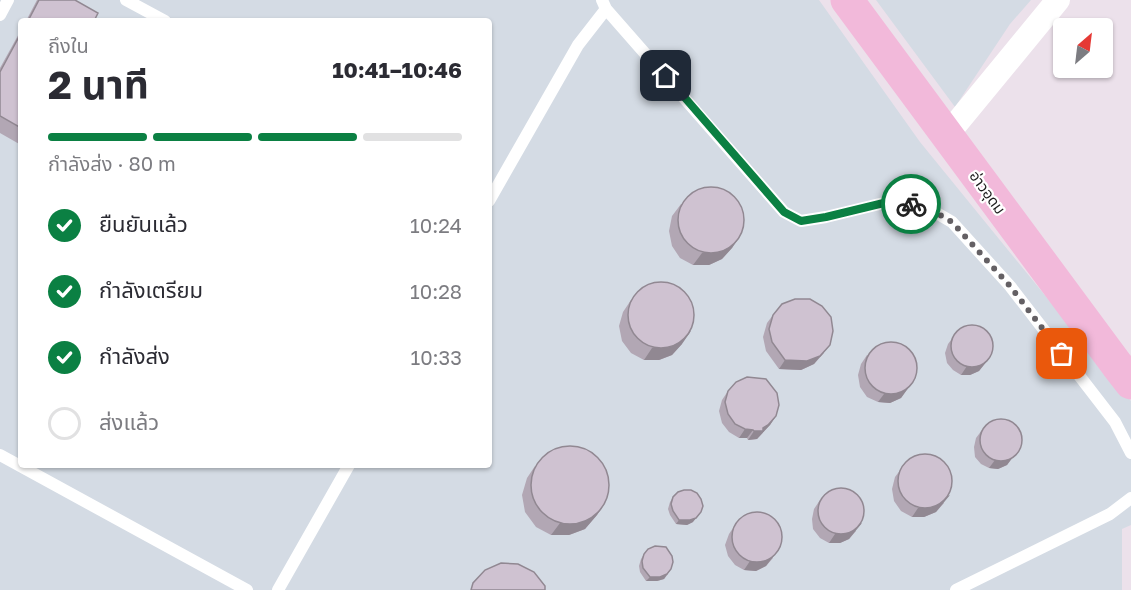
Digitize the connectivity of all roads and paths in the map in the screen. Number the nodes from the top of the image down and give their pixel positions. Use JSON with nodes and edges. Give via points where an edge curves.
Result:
{"nodes":[{"id":1,"x":8,"y":0,"type":"edge"},
{"id":2,"x":126,"y":0,"type":"edge"},
{"id":3,"x":847,"y":0,"type":"edge"},
{"id":4,"x":1058,"y":0,"type":"edge"},
{"id":5,"x":604,"y":4,"type":"edge"},
{"id":6,"x":0,"y":15,"type":"edge"},
{"id":7,"x":159,"y":18,"type":"edge"},
{"id":8,"x":947,"y":135,"type":"junction"},
{"id":9,"x":492,"y":193,"type":"edge"},
{"id":10,"x":1131,"y":383,"type":"edge"},
{"id":11,"x":1131,"y":453,"type":"edge"},
{"id":12,"x":0,"y":455,"type":"edge"},
{"id":13,"x":18,"y":465,"type":"edge"},
{"id":14,"x":24,"y":468,"type":"edge"},
{"id":15,"x":347,"y":468,"type":"edge"},
{"id":16,"x":1131,"y":498,"type":"edge"},
{"id":17,"x":247,"y":590,"type":"edge"},
{"id":18,"x":278,"y":590,"type":"edge"},
{"id":19,"x":956,"y":590,"type":"edge"}],
"edges":[{"from":1,"to":6,"type":"lane"},
{"from":2,"to":7,"type":"lane"},
{"from":3,"to":8,"type":"street","name":"อ่าวอุดม"},
{"from":4,"to":8,"type":"street"},
{"from":5,"to":9,"type":"lane"},
{"from":5,"to":11,"type":"lane","via":[[784,212],[801,221],[896,200],[928,208],[952,222],[1010,286],[1115,422]]},
{"from":8,"to":10,"type":"street","name":"อ่าวอุดม"},
{"from":12,"to":13,"type":"lane"},
{"from":14,"to":17,"type":"lane"},
{"from":15,"to":18,"type":"lane"},
{"from":16,"to":19,"type":"lane","via":[[1110,514]]}]}
